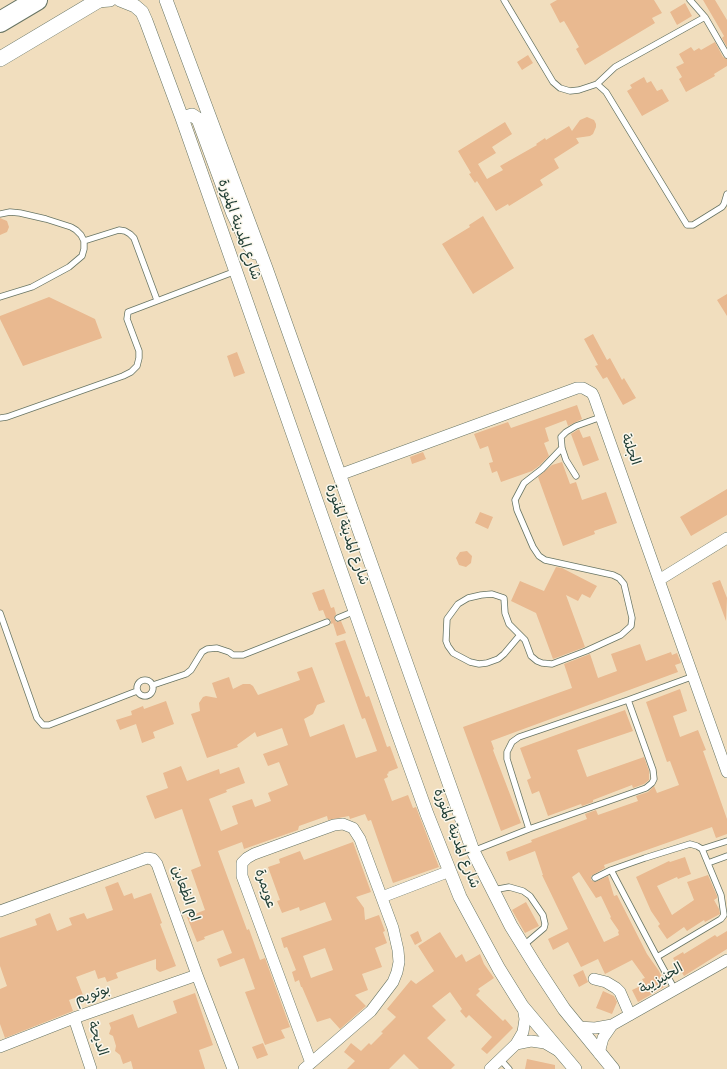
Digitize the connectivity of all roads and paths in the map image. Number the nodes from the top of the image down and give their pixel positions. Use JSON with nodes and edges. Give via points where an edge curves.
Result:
{"nodes":[{"id":1,"x":37,"y":0,"type":"edge"},
{"id":2,"x":102,"y":0,"type":"edge"},
{"id":3,"x":120,"y":0,"type":"edge"},
{"id":4,"x":166,"y":0,"type":"edge"},
{"id":5,"x":504,"y":0,"type":"edge"},
{"id":6,"x":690,"y":0,"type":"edge"},
{"id":7,"x":705,"y":17,"type":"junction"},
{"id":8,"x":0,"y":22,"type":"edge"},
{"id":9,"x":727,"y":55,"type":"edge"},
{"id":10,"x":0,"y":59,"type":"edge"},
{"id":11,"x":597,"y":84,"type":"junction"},
{"id":12,"x":182,"y":118,"type":"junction"},
{"id":13,"x":727,"y":194,"type":"edge"},
{"id":14,"x":0,"y":214,"type":"edge"},
{"id":15,"x":84,"y":241,"type":"junction"},
{"id":16,"x":266,"y":268,"type":"junction"},
{"id":17,"x":236,"y":271,"type":"junction"},
{"id":18,"x":0,"y":297,"type":"edge"},
{"id":19,"x":157,"y":300,"type":"junction"},
{"id":20,"x":602,"y":417,"type":"junction"},
{"id":21,"x":0,"y":418,"type":"edge"},
{"id":22,"x":562,"y":448,"type":"junction"},
{"id":23,"x":339,"y":475,"type":"junction"},
{"id":24,"x":576,"y":476,"type":"dead end"},
{"id":25,"x":727,"y":538,"type":"edge"},
{"id":26,"x":659,"y":580,"type":"junction"},
{"id":27,"x":355,"y":611,"type":"junction"},
{"id":28,"x":0,"y":613,"type":"edge"},
{"id":29,"x":338,"y":618,"type":"dead end"},
{"id":30,"x":327,"y":622,"type":"dead end"},
{"id":31,"x":520,"y":635,"type":"junction"},
{"id":32,"x":694,"y":676,"type":"junction"},
{"id":33,"x":153,"y":685,"type":"junction"},
{"id":34,"x":137,"y":691,"type":"junction"},
{"id":35,"x":628,"y":700,"type":"junction"},
{"id":36,"x":727,"y":772,"type":"edge"},
{"id":37,"x":529,"y":829,"type":"junction"},
{"id":38,"x":727,"y":841,"type":"edge"},
{"id":39,"x":702,"y":849,"type":"junction"},
{"id":40,"x":473,"y":851,"type":"junction"},
{"id":41,"x":727,"y":856,"type":"edge"},
{"id":42,"x":708,"y":863,"type":"junction"},
{"id":43,"x":450,"y":870,"type":"junction"},
{"id":44,"x":611,"y":870,"type":"junction"},
{"id":45,"x":595,"y":878,"type":"dead end"},
{"id":46,"x":492,"y":890,"type":"junction"},
{"id":47,"x":382,"y":897,"type":"junction"},
{"id":48,"x":0,"y":911,"type":"edge"},
{"id":49,"x":523,"y":946,"type":"junction"},
{"id":50,"x":657,"y":957,"type":"junction"},
{"id":51,"x":727,"y":960,"type":"edge"},
{"id":52,"x":197,"y":976,"type":"junction"},
{"id":53,"x":594,"y":979,"type":"dead end"},
{"id":54,"x":675,"y":990,"type":"junction"},
{"id":55,"x":522,"y":1006,"type":"junction"},
{"id":56,"x":630,"y":1015,"type":"junction"},
{"id":57,"x":74,"y":1018,"type":"junction"},
{"id":58,"x":612,"y":1025,"type":"junction"},
{"id":59,"x":578,"y":1027,"type":"junction"},
{"id":60,"x":516,"y":1044,"type":"junction"},
{"id":61,"x":0,"y":1047,"type":"edge"},
{"id":62,"x":558,"y":1051,"type":"junction"},
{"id":63,"x":599,"y":1053,"type":"junction"},
{"id":64,"x":308,"y":1066,"type":"edge"},
{"id":65,"x":495,"y":1066,"type":"edge"},
{"id":66,"x":91,"y":1069,"type":"edge"},
{"id":67,"x":233,"y":1069,"type":"edge"},
{"id":68,"x":509,"y":1069,"type":"edge"},
{"id":69,"x":575,"y":1069,"type":"edge"},
{"id":70,"x":613,"y":1069,"type":"edge"}],
"edges":[{"from":1,"to":8,"type":"highway"},
{"from":2,"to":10,"type":"main road"},
{"from":3,"to":12,"type":"street","name":"شارع المدينة المنورة","via":[[142,12]]},
{"from":4,"to":16,"type":"street","name":"شارع المدينة المنورة"},
{"from":5,"to":11,"type":"lane","via":[[553,82],[560,88],[570,91]]},
{"from":6,"to":7,"type":"lane"},
{"from":7,"to":9,"type":"lane"},
{"from":7,"to":11,"type":"lane","via":[[615,67]]},
{"from":11,"to":13,"type":"lane","via":[[606,92],[687,225],[693,225],[722,207]]},
{"from":12,"to":16,"type":"street","via":[[192,115],[198,119],[239,227]]},
{"from":12,"to":17,"type":"street","name":"شارع المدينة المنورة"},
{"from":14,"to":15,"type":"lane","via":[[20,213],[46,219],[76,230]]},
{"from":15,"to":18,"type":"lane","via":[[82,256],[69,267],[28,289]]},
{"from":15,"to":19,"type":"lane","via":[[119,230],[130,234],[134,238]]},
{"from":16,"to":23,"type":"street","name":"شارع المدينة المنورة"},
{"from":17,"to":19,"type":"lane"},
{"from":17,"to":27,"type":"street","name":"شارع المدينة المنورة"},
{"from":19,"to":21,"type":"lane","via":[[131,310],[126,315],[139,358],[137,366],[130,372]]},
{"from":20,"to":22,"type":"lane","via":[[566,432],[561,437]]},
{"from":20,"to":23,"type":"street","name":"الجلتة","via":[[592,393],[577,388]]},
{"from":20,"to":26,"type":"street","name":"الجلتة"},
{"from":22,"to":24,"type":"lane"},
{"from":22,"to":31,"type":"lane","via":[[537,474],[524,483],[515,500],[517,510],[539,556],[545,560],[619,578],[624,584],[632,618],[631,626],[621,635],[552,664],[537,661]]},
{"from":23,"to":40,"type":"street","name":"شارع المدينة المنورة"},
{"from":25,"to":26,"type":"street"},
{"from":26,"to":32,"type":"street","name":"الجلتة"},
{"from":27,"to":29,"type":"lane"},
{"from":27,"to":43,"type":"street","name":"شارع المدينة المنورة"},
{"from":28,"to":34,"type":"lane","via":[[37,718],[42,725],[49,725]]},
{"from":30,"to":33,"type":"lane","via":[[243,655],[233,655],[217,648],[207,649],[186,674]]},
{"from":31,"to":31,"type":"lane","via":[[506,618],[504,598],[492,594],[468,598],[458,604],[447,619],[448,646],[453,653],[479,664],[498,659]]},
{"from":32,"to":35,"type":"lane"},
{"from":32,"to":36,"type":"street","name":"الجلتة","via":[[714,728]]},
{"from":33,"to":34,"type":"lane","via":[[148,680],[141,681]]},
{"from":33,"to":34,"type":"lane","via":[[152,693],[146,696]]},
{"from":35,"to":37,"type":"lane","via":[[519,737],[512,742],[506,759]]},
{"from":35,"to":37,"type":"lane","via":[[653,770],[652,783],[646,788]]},
{"from":37,"to":40,"type":"lane"},
{"from":38,"to":39,"type":"lane"},
{"from":39,"to":42,"type":"lane"},
{"from":39,"to":44,"type":"lane","via":[[690,844]]},
{"from":40,"to":46,"type":"street","name":"شارع المدينة المنورة"},
{"from":41,"to":42,"type":"lane"},
{"from":42,"to":50,"type":"lane","via":[[721,895],[724,916]]},
{"from":43,"to":47,"type":"street"},
{"from":43,"to":55,"type":"street","name":"شارع المدينة المنورة","via":[[474,924]]},
{"from":44,"to":45,"type":"lane"},
{"from":44,"to":50,"type":"lane"},
{"from":46,"to":49,"type":"street","name":"شارع المدينة المنورة"},
{"from":46,"to":49,"type":"lane","via":[[509,887],[523,891],[530,896],[543,915],[544,928]]},
{"from":47,"to":64,"type":"street","name":"عويمرة","via":[[398,950],[397,972],[387,992],[371,1011]]},
{"from":47,"to":64,"type":"street","name":"عويمرة","via":[[358,835],[353,828],[343,824],[254,854],[242,863],[242,876]]},
{"from":48,"to":52,"type":"street","name":"ام الظعاين","via":[[150,858],[157,864]]},
{"from":49,"to":59,"type":"street","name":"شارع المدينة المنورة"},
{"from":50,"to":54,"type":"lane"},
{"from":51,"to":54,"type":"street","name":"الحنيزيبة"},
{"from":52,"to":57,"type":"street","name":"بوتويم"},
{"from":52,"to":67,"type":"street","name":"ام الظعاين"},
{"from":53,"to":56,"type":"street","via":[[606,982],[620,992]]},
{"from":54,"to":56,"type":"street","name":"الحنيزيبة"},
{"from":55,"to":60,"type":"street","via":[[525,1019],[523,1032]]},
{"from":55,"to":62,"type":"street","name":"شارع المدينة المنورة"},
{"from":56,"to":58,"type":"street","name":"الحنيزيبة"},
{"from":57,"to":61,"type":"street","name":"بوتويم"},
{"from":57,"to":66,"type":"street","name":"الديحة"},
{"from":58,"to":59,"type":"street","name":"الحنيزيبة"},
{"from":58,"to":63,"type":"street","via":[[603,1038]]},
{"from":59,"to":63,"type":"street","name":"شارع المدينة المنورة"},
{"from":60,"to":62,"type":"street","via":[[531,1041],[545,1043]]},
{"from":60,"to":65,"type":"street"},
{"from":62,"to":69,"type":"street","name":"شارع المدينة المنورة"},
{"from":63,"to":70,"type":"street","name":"شارع المدينة المنورة"},
{"from":65,"to":68,"type":"lane"}]}
